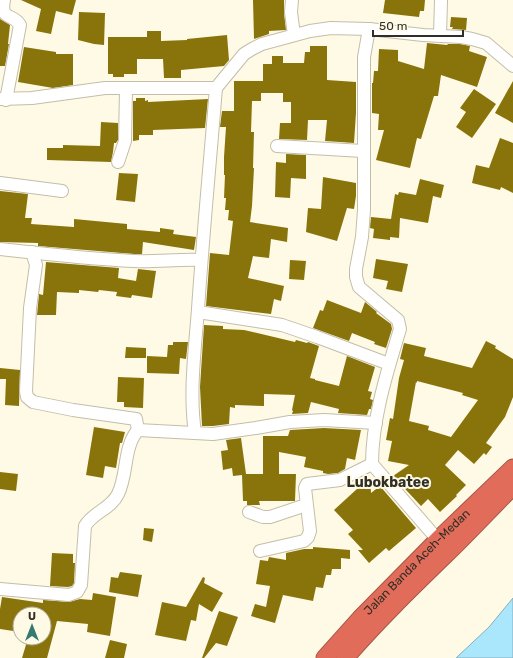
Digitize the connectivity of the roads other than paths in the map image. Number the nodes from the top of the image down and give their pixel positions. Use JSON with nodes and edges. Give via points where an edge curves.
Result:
{"nodes":[{"id":1,"x":4,"y":0,"type":"edge"},
{"id":2,"x":292,"y":0,"type":"edge"},
{"id":3,"x":441,"y":0,"type":"edge"},
{"id":4,"x":369,"y":29,"type":"junction"},
{"id":5,"x":294,"y":35,"type":"junction"},
{"id":6,"x":440,"y":36,"type":"junction"},
{"id":7,"x":513,"y":66,"type":"edge"},
{"id":8,"x":216,"y":88,"type":"junction"},
{"id":9,"x":126,"y":89,"type":"junction"},
{"id":10,"x":3,"y":100,"type":"edge"},
{"id":11,"x":277,"y":146,"type":"dead end"},
{"id":12,"x":363,"y":151,"type":"junction"},
{"id":13,"x":118,"y":162,"type":"dead end"},
{"id":14,"x":0,"y":183,"type":"edge"},
{"id":15,"x":62,"y":191,"type":"dead end"},
{"id":16,"x":0,"y":249,"type":"edge"},
{"id":17,"x":32,"y":252,"type":"junction"},
{"id":18,"x":201,"y":260,"type":"junction"},
{"id":19,"x":198,"y":312,"type":"junction"},
{"id":20,"x":389,"y":364,"type":"junction"},
{"id":21,"x":376,"y":423,"type":"junction"},
{"id":22,"x":138,"y":430,"type":"junction"},
{"id":23,"x":195,"y":433,"type":"junction"},
{"id":24,"x":372,"y":464,"type":"junction"},
{"id":25,"x":513,"y":468,"type":"edge"},
{"id":26,"x":513,"y":486,"type":"edge"},
{"id":27,"x":306,"y":505,"type":"junction"},
{"id":28,"x":249,"y":512,"type":"dead end"},
{"id":29,"x":438,"y":540,"type":"junction"},
{"id":30,"x":260,"y":550,"type":"dead end"},
{"id":31,"x":0,"y":589,"type":"edge"},
{"id":32,"x":325,"y":658,"type":"edge"},
{"id":33,"x":344,"y":658,"type":"edge"}],
"edges":[{"from":1,"to":10,"type":"street","via":[[2,12],[20,25]]},
{"from":2,"to":5,"type":"street"},
{"from":3,"to":6,"type":"street"},
{"from":4,"to":5,"type":"street","via":[[331,28]]},
{"from":4,"to":6,"type":"street"},
{"from":4,"to":12,"type":"street","via":[[364,57]]},
{"from":5,"to":8,"type":"street","via":[[262,44],[244,54]]},
{"from":6,"to":7,"type":"street","via":[[479,40]]},
{"from":8,"to":9,"type":"street"},
{"from":8,"to":18,"type":"street"},
{"from":9,"to":10,"type":"street","via":[[106,88]]},
{"from":9,"to":13,"type":"street","via":[[125,141]]},
{"from":11,"to":12,"type":"street"},
{"from":12,"to":20,"type":"street","via":[[364,210],[356,277],[359,287],[394,315],[400,324]]},
{"from":14,"to":15,"type":"street"},
{"from":16,"to":17,"type":"street"},
{"from":17,"to":18,"type":"street","via":[[92,259]]},
{"from":17,"to":22,"type":"street","via":[[36,265],[30,308],[27,397],[33,402],[136,419]]},
{"from":18,"to":19,"type":"street"},
{"from":19,"to":20,"type":"street","via":[[282,325]]},
{"from":19,"to":23,"type":"street","via":[[192,411]]},
{"from":20,"to":21,"type":"street"},
{"from":21,"to":23,"type":"street","via":[[304,421],[226,433]]},
{"from":21,"to":24,"type":"street"},
{"from":22,"to":23,"type":"street"},
{"from":22,"to":31,"type":"street","via":[[130,443],[117,495],[108,506],[88,520],[85,526],[81,585],[77,592],[69,595]]},
{"from":24,"to":27,"type":"street","via":[[340,480],[307,484]]},
{"from":24,"to":29,"type":"street"},
{"from":25,"to":29,"type":"highway","name":"Jalan Banda Aceh-Medan"},
{"from":26,"to":33,"type":"highway","name":"Jalan Banda Aceh-Medan","via":[[394,603]]},
{"from":27,"to":28,"type":"street","via":[[270,517]]},
{"from":27,"to":30,"type":"street","via":[[310,531],[304,541]]},
{"from":29,"to":32,"type":"highway","name":"Jalan Banda Aceh-Medan"}]}
